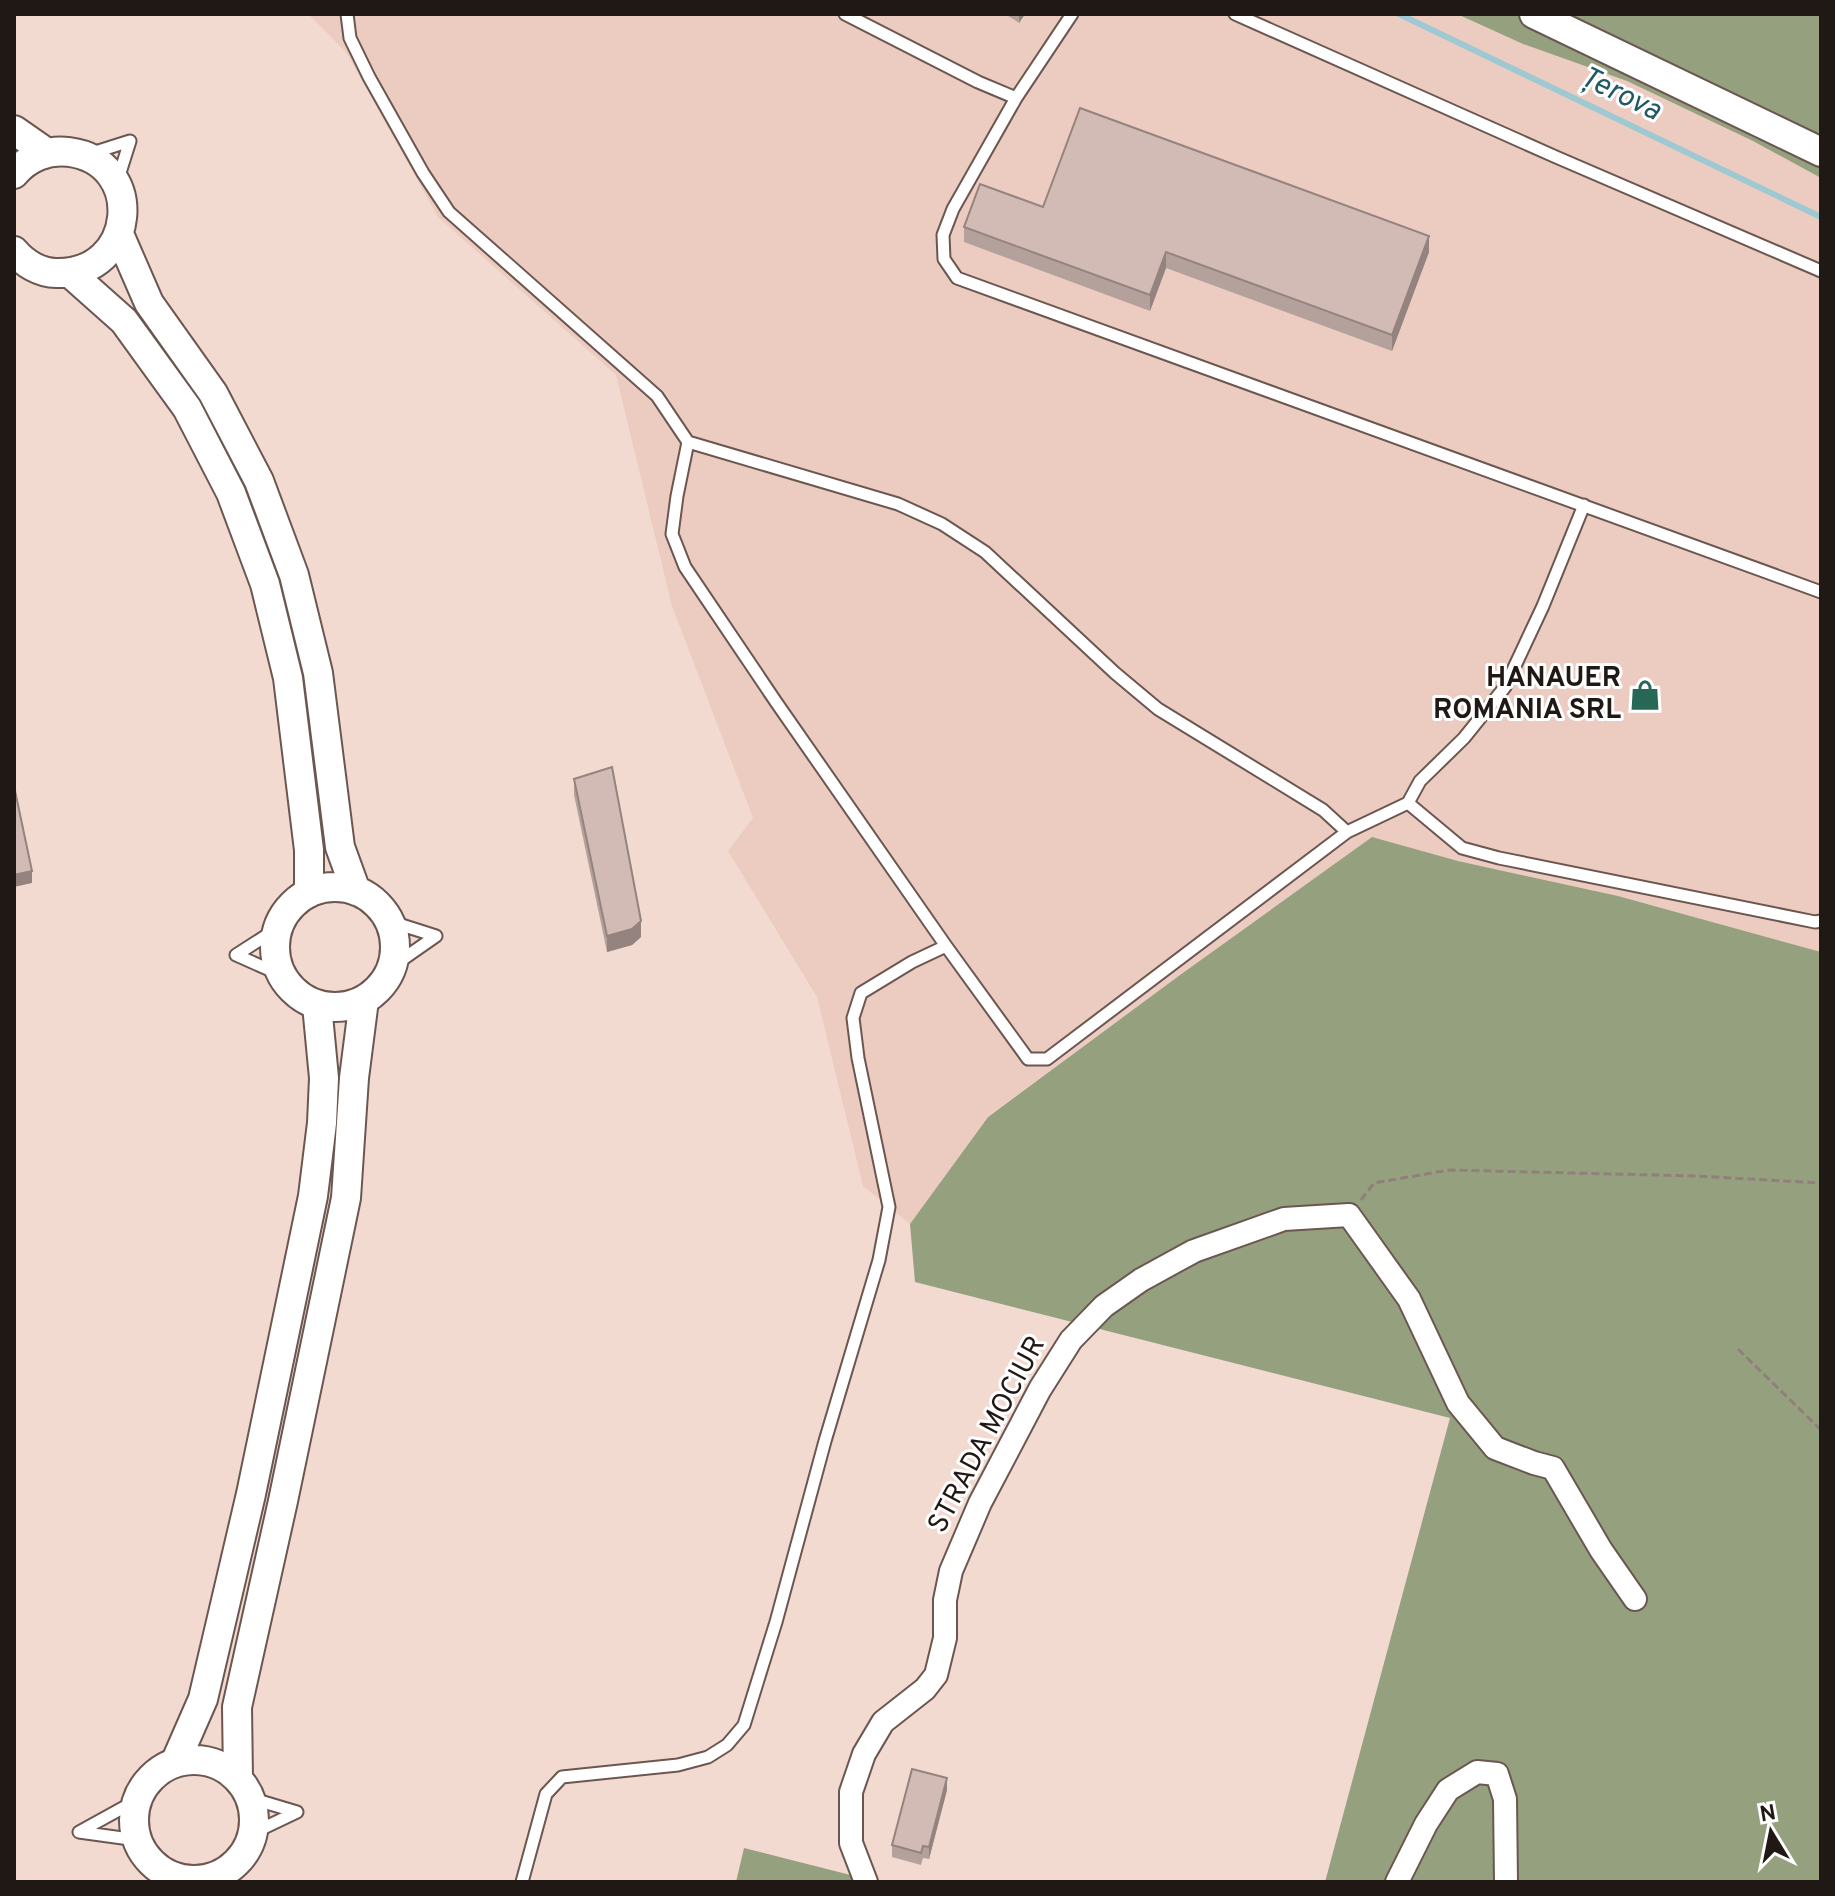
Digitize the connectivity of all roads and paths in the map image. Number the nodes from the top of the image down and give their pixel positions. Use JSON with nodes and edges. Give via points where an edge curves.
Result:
{"nodes":[{"id":1,"x":347,"y":14,"type":"edge"},
{"id":2,"x":845,"y":14,"type":"edge"},
{"id":3,"x":1072,"y":14,"type":"edge"},
{"id":4,"x":1235,"y":14,"type":"edge"},
{"id":5,"x":1534,"y":14,"type":"edge"},
{"id":6,"x":1016,"y":98,"type":"junction"},
{"id":7,"x":14,"y":130,"type":"edge"},
{"id":8,"x":1821,"y":152,"type":"edge"},
{"id":9,"x":47,"y":153,"type":"junction"},
{"id":10,"x":14,"y":174,"type":"edge"},
{"id":11,"x":119,"y":234,"type":"junction"},
{"id":12,"x":23,"y":263,"type":"edge"},
{"id":13,"x":1821,"y":271,"type":"edge"},
{"id":14,"x":70,"y":273,"type":"junction"},
{"id":15,"x":688,"y":442,"type":"junction"},
{"id":16,"x":1584,"y":505,"type":"junction"},
{"id":17,"x":1821,"y":592,"type":"edge"},
{"id":18,"x":1408,"y":803,"type":"junction"},
{"id":19,"x":1347,"y":832,"type":"junction"},
{"id":20,"x":356,"y":891,"type":"junction"},
{"id":21,"x":309,"y":893,"type":"junction"},
{"id":22,"x":389,"y":921,"type":"junction"},
{"id":23,"x":1821,"y":921,"type":"edge"},
{"id":24,"x":278,"y":928,"type":"junction"},
{"id":25,"x":946,"y":946,"type":"junction"},
{"id":26,"x":393,"y":966,"type":"junction"},
{"id":27,"x":281,"y":975,"type":"junction"},
{"id":28,"x":364,"y":1000,"type":"junction"},
{"id":29,"x":317,"y":1005,"type":"junction"},
{"id":30,"x":1821,"y":1183,"type":"edge"},
{"id":31,"x":1349,"y":1215,"type":"junction"},
{"id":32,"x":1738,"y":1349,"type":"dead end"},
{"id":33,"x":1821,"y":1430,"type":"edge"},
{"id":34,"x":1635,"y":1599,"type":"dead end"},
{"id":35,"x":175,"y":1763,"type":"junction"},
{"id":36,"x":244,"y":1788,"type":"junction"},
{"id":37,"x":137,"y":1800,"type":"junction"},
{"id":38,"x":253,"y":1833,"type":"junction"},
{"id":39,"x":137,"y":1840,"type":"junction"},
{"id":40,"x":152,"y":1873,"type":"edge"},
{"id":41,"x":204,"y":1880,"type":"edge"},
{"id":42,"x":522,"y":1882,"type":"edge"},
{"id":43,"x":866,"y":1882,"type":"edge"},
{"id":44,"x":1397,"y":1882,"type":"edge"},
{"id":45,"x":1506,"y":1882,"type":"edge"}],
"edges":[{"from":1,"to":15,"type":"lane","via":[[350,38],[369,77],[449,212],[657,396]]},
{"from":2,"to":6,"type":"lane"},
{"from":3,"to":6,"type":"lane"},
{"from":4,"to":13,"type":"lane"},
{"from":5,"to":8,"type":"street"},
{"from":6,"to":16,"type":"lane","via":[[943,235],[944,259],[957,278]]},
{"from":7,"to":9,"type":"street"},
{"from":9,"to":10,"type":"street"},
{"from":9,"to":11,"type":"street","via":[[85,155],[108,172],[122,200]]},
{"from":11,"to":14,"type":"street","via":[[100,260]]},
{"from":11,"to":20,"type":"street","via":[[149,303],[213,393],[259,481],[294,575],[340,793],[340,847]]},
{"from":12,"to":14,"type":"street","via":[[50,273]]},
{"from":14,"to":21,"type":"street","via":[[124,321],[187,408],[231,493],[265,584],[288,678],[309,850]]},
{"from":15,"to":19,"type":"lane","via":[[898,504],[942,524],[985,552],[1158,709],[1323,810]]},
{"from":15,"to":25,"type":"lane","via":[[672,534],[685,567]]},
{"from":16,"to":17,"type":"lane"},
{"from":16,"to":18,"type":"lane","via":[[1505,687],[1420,781]]},
{"from":18,"to":19,"type":"lane"},
{"from":18,"to":23,"type":"lane","via":[[1462,848]]},
{"from":19,"to":25,"type":"lane","via":[[1047,1059],[1028,1059]]},
{"from":20,"to":21,"type":"street","via":[[340,887]]},
{"from":20,"to":22,"type":"street","via":[[381,908]]},
{"from":21,"to":24,"type":"street","via":[[285,913]]},
{"from":22,"to":26,"type":"street"},
{"from":22,"to":26,"type":"lane","via":[[436,936]]},
{"from":24,"to":27,"type":"street","via":[[275,959]]},
{"from":24,"to":27,"type":"lane","via":[[236,955]]},
{"from":25,"to":42,"type":"lane","via":[[861,993],[853,1018],[889,1207],[875,1275],[744,1725],[708,1757],[562,1777],[546,1794]]},
{"from":26,"to":28,"type":"street"},
{"from":27,"to":29,"type":"street","via":[[290,988]]},
{"from":28,"to":29,"type":"street","via":[[333,1008]]},
{"from":28,"to":36,"type":"street","via":[[346,1198],[237,1707]]},
{"from":29,"to":35,"type":"street","via":[[324,1078],[313,1196],[203,1699]]},
{"from":30,"to":31,"type":"path","via":[[1449,1170],[1374,1183]]},
{"from":31,"to":34,"type":"street","via":[[1409,1299],[1458,1403],[1495,1448],[1553,1468]]},
{"from":31,"to":43,"type":"street","name":"STRADA MOCIUR","via":[[1284,1219],[1194,1251],[1104,1306],[1071,1340],[987,1490],[951,1571],[936,1675],[883,1722],[864,1754],[851,1792],[851,1843]]},
{"from":32,"to":33,"type":"path"},
{"from":35,"to":36,"type":"street","via":[[208,1761],[224,1767]]},
{"from":35,"to":37,"type":"street","via":[[158,1771]]},
{"from":36,"to":38,"type":"street","via":[[254,1815]]},
{"from":36,"to":38,"type":"lane","via":[[297,1812]]},
{"from":37,"to":39,"type":"street"},
{"from":37,"to":39,"type":"lane","via":[[79,1832]]},
{"from":38,"to":41,"type":"street","via":[[236,1863]]},
{"from":39,"to":40,"type":"street"},
{"from":40,"to":41,"type":"street"},
{"from":44,"to":45,"type":"street","via":[[1448,1790],[1477,1772],[1497,1774],[1505,1799]]}]}
